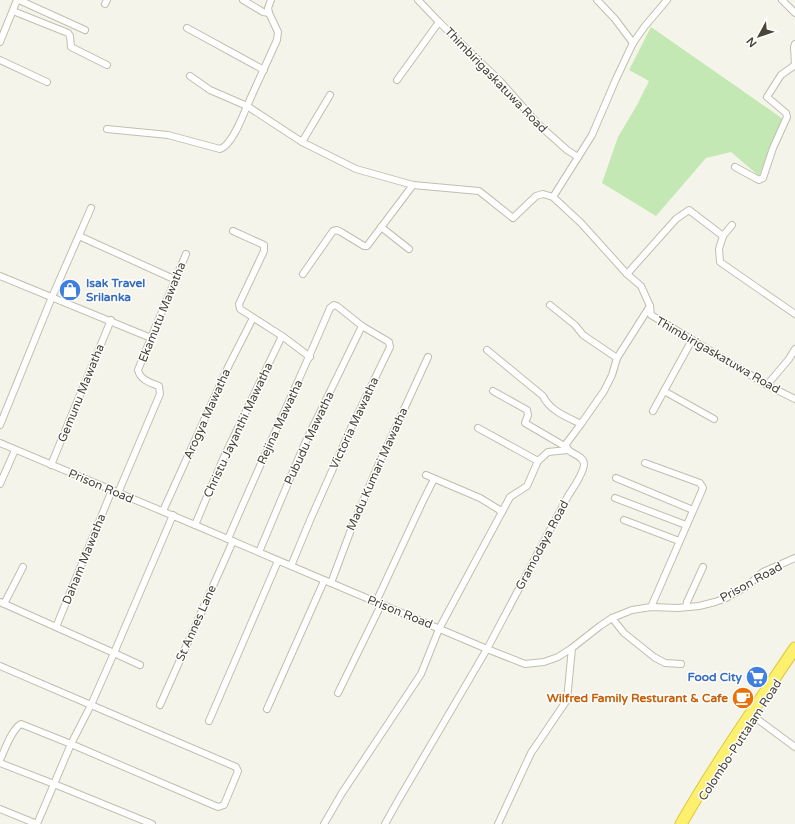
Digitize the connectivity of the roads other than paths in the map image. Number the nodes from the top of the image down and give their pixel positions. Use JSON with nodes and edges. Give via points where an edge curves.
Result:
{"nodes":[{"id":1,"x":18,"y":0,"type":"edge"},
{"id":2,"x":243,"y":0,"type":"edge"},
{"id":3,"x":271,"y":0,"type":"edge"},
{"id":4,"x":418,"y":0,"type":"edge"},
{"id":5,"x":597,"y":0,"type":"edge"},
{"id":6,"x":667,"y":0,"type":"edge"},
{"id":7,"x":782,"y":0,"type":"edge"},
{"id":8,"x":13,"y":11,"type":"junction"},
{"id":9,"x":269,"y":13,"type":"junction"},
{"id":10,"x":795,"y":13,"type":"edge"},
{"id":11,"x":439,"y":22,"type":"junction"},
{"id":12,"x":187,"y":28,"type":"dead end"},
{"id":13,"x":85,"y":30,"type":"dead end"},
{"id":14,"x":0,"y":42,"type":"edge"},
{"id":15,"x":633,"y":43,"type":"junction"},
{"id":16,"x":795,"y":44,"type":"edge"},
{"id":17,"x":0,"y":60,"type":"edge"},
{"id":18,"x":107,"y":65,"type":"dead end"},
{"id":19,"x":264,"y":70,"type":"junction"},
{"id":20,"x":190,"y":76,"type":"dead end"},
{"id":21,"x":397,"y":80,"type":"dead end"},
{"id":22,"x":47,"y":82,"type":"dead end"},
{"id":23,"x":330,"y":95,"type":"dead end"},
{"id":24,"x":247,"y":106,"type":"junction"},
{"id":25,"x":107,"y":128,"type":"dead end"},
{"id":26,"x":302,"y":142,"type":"junction"},
{"id":27,"x":578,"y":157,"type":"junction"},
{"id":28,"x":735,"y":168,"type":"dead end"},
{"id":29,"x":413,"y":185,"type":"junction"},
{"id":30,"x":553,"y":197,"type":"junction"},
{"id":31,"x":91,"y":208,"type":"dead end"},
{"id":32,"x":732,"y":225,"type":"dead end"},
{"id":33,"x":381,"y":227,"type":"junction"},
{"id":34,"x":233,"y":231,"type":"dead end"},
{"id":35,"x":79,"y":236,"type":"junction"},
{"id":36,"x":723,"y":236,"type":"junction"},
{"id":37,"x":409,"y":248,"type":"dead end"},
{"id":38,"x":186,"y":254,"type":"dead end"},
{"id":39,"x":303,"y":274,"type":"dead end"},
{"id":40,"x":627,"y":274,"type":"junction"},
{"id":41,"x":0,"y":276,"type":"edge"},
{"id":42,"x":176,"y":280,"type":"junction"},
{"id":43,"x":52,"y":298,"type":"junction"},
{"id":44,"x":334,"y":305,"type":"joint"},
{"id":45,"x":550,"y":305,"type":"dead end"},
{"id":46,"x":650,"y":306,"type":"junction"},
{"id":47,"x":795,"y":314,"type":"edge"},
{"id":48,"x":253,"y":318,"type":"junction"},
{"id":49,"x":111,"y":320,"type":"junction"},
{"id":50,"x":362,"y":326,"type":"junction"},
{"id":51,"x":282,"y":336,"type":"junction"},
{"id":52,"x":151,"y":338,"type":"junction"},
{"id":53,"x":692,"y":340,"type":"junction"},
{"id":54,"x":487,"y":350,"type":"dead end"},
{"id":55,"x":795,"y":350,"type":"edge"},
{"id":56,"x":310,"y":357,"type":"junction"},
{"id":57,"x":428,"y":357,"type":"dead end"},
{"id":58,"x":617,"y":358,"type":"junction"},
{"id":59,"x":767,"y":385,"type":"junction"},
{"id":60,"x":493,"y":391,"type":"dead end"},
{"id":61,"x":664,"y":391,"type":"junction"},
{"id":62,"x":795,"y":399,"type":"edge"},
{"id":63,"x":653,"y":411,"type":"dead end"},
{"id":64,"x":714,"y":419,"type":"dead end"},
{"id":65,"x":0,"y":424,"type":"edge"},
{"id":66,"x":582,"y":424,"type":"junction"},
{"id":67,"x":478,"y":428,"type":"dead end"},
{"id":68,"x":0,"y":443,"type":"edge"},
{"id":69,"x":567,"y":449,"type":"junction"},
{"id":70,"x":15,"y":450,"type":"junction"},
{"id":71,"x":538,"y":461,"type":"junction"},
{"id":72,"x":645,"y":463,"type":"dead end"},
{"id":73,"x":51,"y":465,"type":"junction"},
{"id":74,"x":426,"y":475,"type":"dead end"},
{"id":75,"x":616,"y":478,"type":"dead end"},
{"id":76,"x":434,"y":479,"type":"junction"},
{"id":77,"x":0,"y":484,"type":"edge"},
{"id":78,"x":115,"y":492,"type":"junction"},
{"id":79,"x":615,"y":498,"type":"dead end"},
{"id":80,"x":693,"y":510,"type":"junction"},
{"id":81,"x":163,"y":511,"type":"junction"},
{"id":82,"x":502,"y":512,"type":"junction"},
{"id":83,"x":172,"y":515,"type":"junction"},
{"id":84,"x":624,"y":520,"type":"dead end"},
{"id":85,"x":195,"y":525,"type":"junction"},
{"id":86,"x":686,"y":525,"type":"junction"},
{"id":87,"x":230,"y":540,"type":"junction"},
{"id":88,"x":679,"y":541,"type":"junction"},
{"id":89,"x":259,"y":552,"type":"junction"},
{"id":90,"x":795,"y":558,"type":"edge"},
{"id":91,"x":278,"y":561,"type":"junction"},
{"id":92,"x":292,"y":566,"type":"junction"},
{"id":93,"x":23,"y":567,"type":"dead end"},
{"id":94,"x":703,"y":567,"type":"dead end"},
{"id":95,"x":324,"y":580,"type":"junction"},
{"id":96,"x":331,"y":584,"type":"junction"},
{"id":97,"x":2,"y":603,"type":"edge"},
{"id":98,"x":379,"y":604,"type":"junction"},
{"id":99,"x":651,"y":607,"type":"junction"},
{"id":100,"x":686,"y":607,"type":"junction"},
{"id":101,"x":612,"y":618,"type":"junction"},
{"id":102,"x":56,"y":627,"type":"junction"},
{"id":103,"x":440,"y":629,"type":"junction"},
{"id":104,"x":572,"y":648,"type":"junction"},
{"id":105,"x":795,"y":648,"type":"edge"},
{"id":106,"x":487,"y":649,"type":"junction"},
{"id":107,"x":114,"y":653,"type":"junction"},
{"id":108,"x":795,"y":656,"type":"edge"},
{"id":109,"x":681,"y":664,"type":"dead end"},
{"id":110,"x":140,"y":665,"type":"dead end"},
{"id":111,"x":1,"y":668,"type":"edge"},
{"id":112,"x":338,"y":693,"type":"dead end"},
{"id":113,"x":90,"y":705,"type":"junction"},
{"id":114,"x":160,"y":705,"type":"dead end"},
{"id":115,"x":267,"y":709,"type":"dead end"},
{"id":116,"x":753,"y":716,"type":"junction"},
{"id":117,"x":209,"y":721,"type":"dead end"},
{"id":118,"x":71,"y":744,"type":"junction"},
{"id":119,"x":795,"y":747,"type":"edge"},
{"id":120,"x":0,"y":761,"type":"edge"},
{"id":121,"x":54,"y":784,"type":"junction"},
{"id":122,"x":0,"y":809,"type":"edge"},
{"id":123,"x":37,"y":824,"type":"edge"},
{"id":124,"x":152,"y":824,"type":"edge"},
{"id":125,"x":324,"y":824,"type":"edge"},
{"id":126,"x":385,"y":824,"type":"edge"},
{"id":127,"x":498,"y":824,"type":"edge"},
{"id":128,"x":681,"y":824,"type":"edge"},
{"id":129,"x":687,"y":824,"type":"edge"}],
"edges":[{"from":1,"to":8,"type":"street"},
{"from":1,"to":13,"type":"street"},
{"from":2,"to":9,"type":"street"},
{"from":3,"to":9,"type":"street"},
{"from":4,"to":11,"type":"street","name":"Thimbirigaskatuwa Road"},
{"from":5,"to":15,"type":"street"},
{"from":6,"to":15,"type":"street"},
{"from":7,"to":10,"type":"street"},
{"from":8,"to":14,"type":"street"},
{"from":8,"to":18,"type":"street","via":[[68,33],[71,47]]},
{"from":9,"to":19,"type":"street","via":[[278,32]]},
{"from":11,"to":21,"type":"street"},
{"from":11,"to":27,"type":"street","name":"Thimbirigaskatuwa Road","via":[[501,82],[538,124]]},
{"from":12,"to":19,"type":"street"},
{"from":15,"to":27,"type":"street","via":[[592,135]]},
{"from":16,"to":28,"type":"street","via":[[795,65],[781,75],[767,97],[786,113],[787,117],[763,178],[758,180]]},
{"from":17,"to":22,"type":"street"},
{"from":19,"to":24,"type":"street"},
{"from":20,"to":24,"type":"street","via":[[210,90]]},
{"from":23,"to":26,"type":"street"},
{"from":24,"to":25,"type":"street","via":[[236,131],[225,147],[220,149],[168,135]]},
{"from":24,"to":26,"type":"street"},
{"from":26,"to":29,"type":"street","via":[[356,169]]},
{"from":27,"to":30,"type":"street"},
{"from":29,"to":30,"type":"street","via":[[479,191],[513,218],[536,196],[543,194]]},
{"from":29,"to":33,"type":"street"},
{"from":30,"to":40,"type":"street","name":"Thimbirigaskatuwa Road","via":[[581,223]]},
{"from":31,"to":35,"type":"street"},
{"from":32,"to":36,"type":"street"},
{"from":33,"to":37,"type":"street"},
{"from":33,"to":39,"type":"street","via":[[367,246],[337,230],[333,232]]},
{"from":34,"to":48,"type":"street","via":[[264,245],[264,251],[239,304],[240,309]]},
{"from":35,"to":42,"type":"street"},
{"from":35,"to":43,"type":"street"},
{"from":36,"to":40,"type":"street","via":[[689,210],[676,219]]},
{"from":36,"to":47,"type":"street","via":[[719,249],[720,262]]},
{"from":38,"to":42,"type":"street","name":"Ekamutu Mawatha"},
{"from":40,"to":46,"type":"street","name":"Thimbirigaskatuwa Road","via":[[641,286]]},
{"from":41,"to":43,"type":"street"},
{"from":42,"to":52,"type":"street","name":"Ekamutu Mawatha"},
{"from":43,"to":49,"type":"street"},
{"from":43,"to":65,"type":"street"},
{"from":44,"to":50,"type":"street","name":"Victoria Mawatha"},
{"from":44,"to":56,"type":"street","name":"Rejina Mawatha","via":[[330,308]]},
{"from":45,"to":58,"type":"street","via":[[575,325],[582,335]]},
{"from":46,"to":53,"type":"street","name":"Thimbirigaskatuwa Road","via":[[651,315]]},
{"from":46,"to":58,"type":"street"},
{"from":48,"to":51,"type":"street"},
{"from":48,"to":81,"type":"street","name":"Arogya Mawatha"},
{"from":49,"to":52,"type":"street"},
{"from":49,"to":73,"type":"street","name":"Gemunu Mawatha"},
{"from":50,"to":89,"type":"street","name":"Pubudu Mawatha","via":[[305,443]]},
{"from":50,"to":92,"type":"street","name":"Victoria Mawatha","via":[[389,342],[390,347],[351,428]]},
{"from":51,"to":56,"type":"street"},
{"from":51,"to":85,"type":"street","name":"Christu Jayanthi Mawatha","via":[[223,459]]},
{"from":52,"to":78,"type":"street","name":"Ekamutu Mawatha","via":[[138,370],[143,379],[159,386],[160,394]]},
{"from":53,"to":59,"type":"street","name":"Thimbirigaskatuwa Road"},
{"from":53,"to":61,"type":"street"},
{"from":54,"to":66,"type":"street","via":[[543,396],[553,409]]},
{"from":55,"to":59,"type":"street"},
{"from":56,"to":87,"type":"street","name":"Rejina Mawatha","via":[[249,489]]},
{"from":57,"to":96,"type":"street","name":"Madu Kumari Mawatha","via":[[377,468]]},
{"from":58,"to":66,"type":"street","via":[[604,391]]},
{"from":59,"to":62,"type":"street","name":"Thimbirigaskatuwa Road"},
{"from":60,"to":69,"type":"street","name":"Gramodaya Road","via":[[527,410],[525,423]]},
{"from":61,"to":63,"type":"street"},
{"from":61,"to":64,"type":"street"},
{"from":66,"to":69,"type":"street","via":[[566,444]]},
{"from":67,"to":71,"type":"street"},
{"from":68,"to":70,"type":"street","name":"Prison Road"},
{"from":69,"to":71,"type":"street","via":[[548,452]]},
{"from":69,"to":106,"type":"street","name":"Gramodaya Road","via":[[581,458],[584,464],[582,472]]},
{"from":70,"to":73,"type":"street","name":"Prison Road"},
{"from":70,"to":77,"type":"street"},
{"from":71,"to":82,"type":"street","via":[[528,486],[510,497]]},
{"from":72,"to":80,"type":"street","via":[[700,482],[703,488]]},
{"from":73,"to":78,"type":"street","name":"Prison Road"},
{"from":74,"to":76,"type":"street"},
{"from":75,"to":80,"type":"street"},
{"from":76,"to":82,"type":"street","via":[[480,498]]},
{"from":76,"to":98,"type":"street"},
{"from":78,"to":81,"type":"street","name":"Prison Road"},
{"from":78,"to":102,"type":"street","name":"Daham Mawatha"},
{"from":79,"to":86,"type":"street"},
{"from":80,"to":86,"type":"street"},
{"from":81,"to":83,"type":"street","name":"Prison Road"},
{"from":82,"to":103,"type":"street"},
{"from":83,"to":85,"type":"street","name":"Prison Road"},
{"from":83,"to":107,"type":"street"},
{"from":84,"to":88,"type":"street"},
{"from":85,"to":87,"type":"street","name":"Prison Road"},
{"from":86,"to":88,"type":"street"},
{"from":87,"to":89,"type":"street","name":"Prison Road"},
{"from":87,"to":114,"type":"street","name":"St Annes Lane"},
{"from":88,"to":99,"type":"street"},
{"from":89,"to":91,"type":"street","name":"Prison Road"},
{"from":90,"to":100,"type":"street","name":"Prison Road","via":[[763,572],[747,586],[726,598]]},
{"from":91,"to":92,"type":"street","name":"Prison Road"},
{"from":91,"to":117,"type":"street"},
{"from":92,"to":95,"type":"street","name":"Prison Road"},
{"from":93,"to":97,"type":"street"},
{"from":94,"to":100,"type":"street"},
{"from":95,"to":96,"type":"street","name":"Prison Road"},
{"from":95,"to":115,"type":"street"},
{"from":96,"to":98,"type":"street","name":"Prison Road"},
{"from":97,"to":102,"type":"street"},
{"from":98,"to":103,"type":"street","name":"Prison Road"},
{"from":98,"to":112,"type":"street"},
{"from":99,"to":100,"type":"street","name":"Prison Road"},
{"from":99,"to":101,"type":"street","name":"Prison Road","via":[[632,610]]},
{"from":101,"to":104,"type":"street","name":"Prison Road"},
{"from":101,"to":109,"type":"street","via":[[624,633],[654,657],[665,663]]},
{"from":102,"to":107,"type":"street"},
{"from":103,"to":106,"type":"street","name":"Prison Road"},
{"from":103,"to":125,"type":"street","via":[[421,674]]},
{"from":104,"to":106,"type":"street","name":"Prison Road","via":[[544,662],[525,664]]},
{"from":104,"to":127,"type":"street","via":[[567,700],[531,752]]},
{"from":105,"to":128,"type":"highway","name":"Colombo-Puttalam Road","via":[[706,780]]},
{"from":106,"to":126,"type":"street"},
{"from":107,"to":110,"type":"street"},
{"from":107,"to":113,"type":"street"},
{"from":108,"to":116,"type":"highway","name":"Colombo-Puttalam Road"},
{"from":111,"to":113,"type":"street"},
{"from":113,"to":118,"type":"street"},
{"from":113,"to":118,"type":"street","via":[[236,767],[238,771],[224,806],[218,807]]},
{"from":116,"to":119,"type":"street"},
{"from":116,"to":129,"type":"highway","name":"Colombo-Puttalam Road"},
{"from":118,"to":120,"type":"street","via":[[21,724],[14,730]]},
{"from":118,"to":121,"type":"street"},
{"from":120,"to":121,"type":"street"},
{"from":121,"to":123,"type":"street"},
{"from":121,"to":124,"type":"street"},
{"from":122,"to":123,"type":"street"}]}
